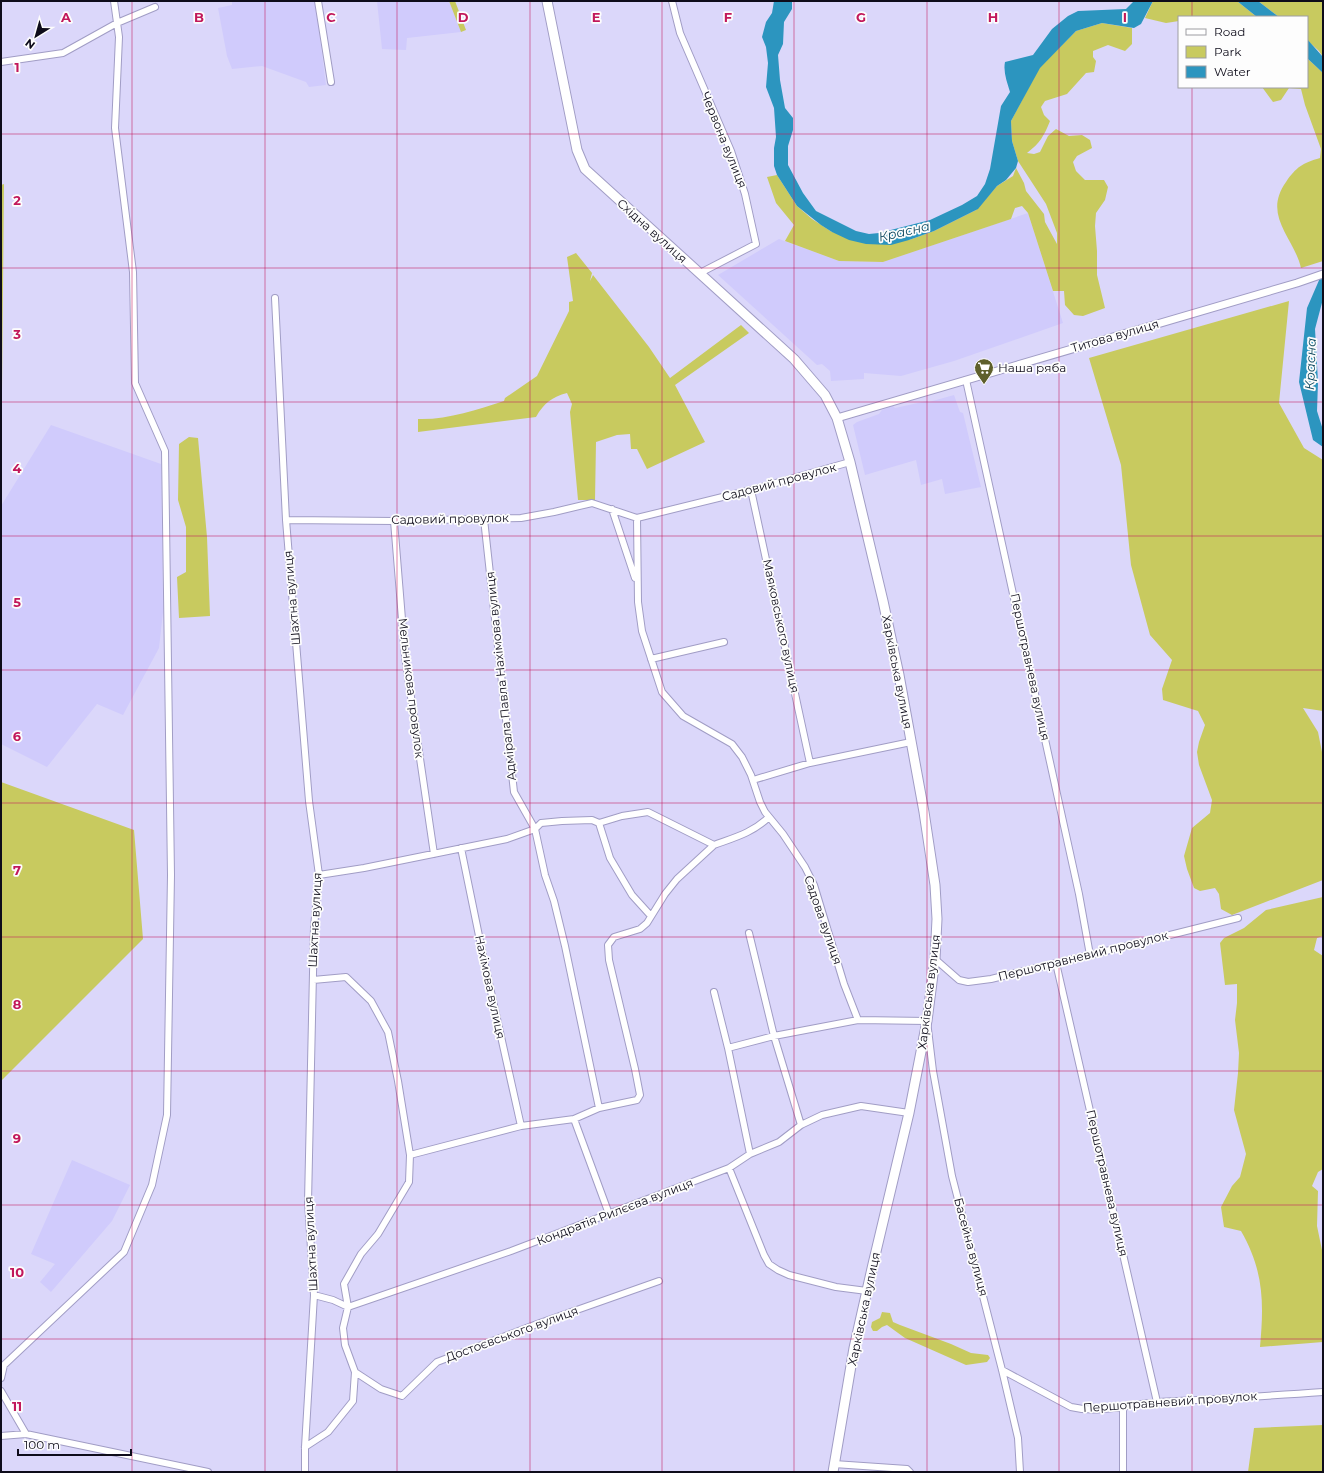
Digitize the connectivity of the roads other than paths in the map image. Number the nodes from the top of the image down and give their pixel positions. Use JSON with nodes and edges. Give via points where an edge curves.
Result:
{"nodes":[{"id":1,"x":114,"y":1,"type":"edge"},
{"id":2,"x":318,"y":1,"type":"edge"},
{"id":3,"x":547,"y":1,"type":"edge"},
{"id":4,"x":672,"y":1,"type":"edge"},
{"id":5,"x":155,"y":7,"type":"dead end"},
{"id":6,"x":117,"y":23,"type":"junction"},
{"id":7,"x":1,"y":62,"type":"edge"},
{"id":8,"x":331,"y":82,"type":"dead end"},
{"id":9,"x":700,"y":273,"type":"junction"},
{"id":10,"x":1323,"y":274,"type":"edge"},
{"id":11,"x":275,"y":298,"type":"dead end"},
{"id":12,"x":966,"y":380,"type":"junction"},
{"id":13,"x":837,"y":418,"type":"junction"},
{"id":14,"x":850,"y":462,"type":"junction"},
{"id":15,"x":752,"y":490,"type":"junction"},
{"id":16,"x":612,"y":509,"type":"junction"},
{"id":17,"x":637,"y":518,"type":"junction"},
{"id":18,"x":484,"y":519,"type":"junction"},
{"id":19,"x":286,"y":520,"type":"junction"},
{"id":20,"x":394,"y":521,"type":"junction"},
{"id":21,"x":637,"y":583,"type":"junction"},
{"id":22,"x":724,"y":642,"type":"dead end"},
{"id":23,"x":651,"y":659,"type":"junction"},
{"id":24,"x":911,"y":742,"type":"junction"},
{"id":25,"x":810,"y":763,"type":"junction"},
{"id":26,"x":753,"y":780,"type":"junction"},
{"id":27,"x":769,"y":817,"type":"junction"},
{"id":28,"x":599,"y":824,"type":"junction"},
{"id":29,"x":535,"y":829,"type":"junction"},
{"id":30,"x":714,"y":845,"type":"junction"},
{"id":31,"x":461,"y":848,"type":"junction"},
{"id":32,"x":434,"y":854,"type":"junction"},
{"id":33,"x":319,"y":874,"type":"junction"},
{"id":34,"x":651,"y":916,"type":"junction"},
{"id":35,"x":1238,"y":918,"type":"dead end"},
{"id":36,"x":749,"y":932,"type":"dead end"},
{"id":37,"x":1090,"y":956,"type":"junction"},
{"id":38,"x":935,"y":959,"type":"junction"},
{"id":39,"x":1056,"y":963,"type":"junction"},
{"id":40,"x":313,"y":980,"type":"junction"},
{"id":41,"x":714,"y":992,"type":"dead end"},
{"id":42,"x":858,"y":1020,"type":"junction"},
{"id":43,"x":927,"y":1021,"type":"junction"},
{"id":44,"x":774,"y":1036,"type":"junction"},
{"id":45,"x":728,"y":1048,"type":"junction"},
{"id":46,"x":599,"y":1108,"type":"junction"},
{"id":47,"x":909,"y":1113,"type":"junction"},
{"id":48,"x":574,"y":1118,"type":"junction"},
{"id":49,"x":801,"y":1124,"type":"junction"},
{"id":50,"x":521,"y":1126,"type":"junction"},
{"id":51,"x":750,"y":1154,"type":"junction"},
{"id":52,"x":410,"y":1155,"type":"junction"},
{"id":53,"x":729,"y":1168,"type":"junction"},
{"id":54,"x":609,"y":1214,"type":"junction"},
{"id":55,"x":659,"y":1280,"type":"dead end"},
{"id":56,"x":867,"y":1291,"type":"junction"},
{"id":57,"x":314,"y":1295,"type":"junction"},
{"id":58,"x":348,"y":1307,"type":"junction"},
{"id":59,"x":1002,"y":1370,"type":"junction"},
{"id":60,"x":355,"y":1372,"type":"junction"},
{"id":61,"x":1,"y":1378,"type":"edge"},
{"id":62,"x":1,"y":1391,"type":"edge"},
{"id":63,"x":1323,"y":1392,"type":"edge"},
{"id":64,"x":1157,"y":1402,"type":"junction"},
{"id":65,"x":1123,"y":1407,"type":"junction"},
{"id":66,"x":26,"y":1434,"type":"junction"},
{"id":67,"x":1,"y":1436,"type":"edge"},
{"id":68,"x":305,"y":1447,"type":"junction"},
{"id":69,"x":833,"y":1468,"type":"edge"},
{"id":70,"x":208,"y":1472,"type":"edge"},
{"id":71,"x":304,"y":1472,"type":"edge"},
{"id":72,"x":910,"y":1472,"type":"edge"},
{"id":73,"x":1020,"y":1472,"type":"edge"},
{"id":74,"x":1123,"y":1472,"type":"edge"}],
"edges":[{"from":1,"to":6,"type":"street"},
{"from":2,"to":8,"type":"street"},
{"from":3,"to":9,"type":"main road","name":"Східна вулиця","via":[[577,150],[582,163],[590,174]]},
{"from":4,"to":9,"type":"street","name":"Червона вулиця","via":[[680,33],[731,151],[745,194],[756,244]]},
{"from":5,"to":6,"type":"street"},
{"from":6,"to":7,"type":"street","via":[[63,53]]},
{"from":6,"to":61,"type":"street","via":[[119,37],[115,128],[133,272],[135,383],[165,451],[171,875],[167,1115],[152,1185],[124,1252],[4,1365]]},
{"from":9,"to":13,"type":"main road","name":"Східна вулиця","via":[[794,359],[826,395]]},
{"from":10,"to":12,"type":"street","name":"Титова вулиця"},
{"from":11,"to":19,"type":"street","name":"Шахтна вулиця"},
{"from":12,"to":13,"type":"street","name":"Титова вулиця"},
{"from":12,"to":37,"type":"street","name":"Першотравнева вулиця","via":[[1079,894]]},
{"from":13,"to":14,"type":"main road","name":"Харківська вулиця"},
{"from":14,"to":15,"type":"street","name":"Садовий провулок"},
{"from":14,"to":24,"type":"main road","name":"Харківська вулиця","via":[[883,601]]},
{"from":15,"to":17,"type":"street","name":"Садовий провулок"},
{"from":15,"to":25,"type":"street","name":"Маяковського вулиця"},
{"from":16,"to":17,"type":"street","name":"Садовий провулок"},
{"from":16,"to":18,"type":"street","name":"Садовий провулок","via":[[592,503],[521,518]]},
{"from":16,"to":21,"type":"street"},
{"from":17,"to":21,"type":"street","name":"Садова вулиця"},
{"from":18,"to":20,"type":"street","name":"Садовий провулок"},
{"from":18,"to":29,"type":"street","name":"Адмірала Павла Нахімова вулиця","via":[[514,792]]},
{"from":19,"to":20,"type":"street","name":"Садовий провулок"},
{"from":19,"to":33,"type":"street","name":"Шахтна вулиця","via":[[309,801]]},
{"from":20,"to":32,"type":"street","name":"Мельникова провулок","via":[[405,656]]},
{"from":21,"to":23,"type":"street","name":"Садова вулиця","via":[[642,631]]},
{"from":22,"to":23,"type":"street"},
{"from":23,"to":26,"type":"street","name":"Садова вулиця","via":[[662,692],[684,716],[732,744],[742,757]]},
{"from":24,"to":25,"type":"street"},
{"from":24,"to":38,"type":"main road","name":"Харківська вулиця","via":[[935,885]]},
{"from":25,"to":26,"type":"street"},
{"from":26,"to":27,"type":"street","name":"Садова вулиця","via":[[760,802]]},
{"from":27,"to":30,"type":"street","via":[[749,832]]},
{"from":27,"to":42,"type":"street","name":"Садова вулиця","via":[[805,867],[814,885],[844,984]]},
{"from":28,"to":29,"type":"street","via":[[592,820],[562,821],[541,823]]},
{"from":28,"to":30,"type":"street","via":[[622,816],[648,812]]},
{"from":28,"to":34,"type":"street","via":[[610,858],[632,895]]},
{"from":29,"to":31,"type":"street","via":[[507,839]]},
{"from":29,"to":46,"type":"street","name":"Адмірала Павла Нахімова вулиця","via":[[565,946]]},
{"from":30,"to":34,"type":"street","via":[[678,879]]},
{"from":31,"to":32,"type":"street"},
{"from":31,"to":50,"type":"street","name":"Нахімова вулиця"},
{"from":32,"to":33,"type":"street"},
{"from":33,"to":40,"type":"street","name":"Шахтна вулиця"},
{"from":34,"to":46,"type":"street","via":[[640,929],[614,937],[608,945],[609,960],[640,1095],[637,1100]]},
{"from":35,"to":37,"type":"street","name":"Першотравневий провулок"},
{"from":36,"to":44,"type":"street"},
{"from":37,"to":39,"type":"street","name":"Першотравневий провулок"},
{"from":38,"to":39,"type":"street","name":"Першотравневий провулок","via":[[959,980],[968,982]]},
{"from":38,"to":43,"type":"main road","name":"Харківська вулиця"},
{"from":39,"to":64,"type":"street","name":"Першотравнева вулиця"},
{"from":40,"to":52,"type":"street","via":[[346,977],[372,1001],[388,1032]]},
{"from":40,"to":57,"type":"street","name":"Шахтна вулиця","via":[[308,1202]]},
{"from":41,"to":45,"type":"street"},
{"from":42,"to":43,"type":"street"},
{"from":42,"to":44,"type":"street"},
{"from":43,"to":47,"type":"main road","name":"Харківська вулиця"},
{"from":43,"to":59,"type":"street","name":"Басейна вулиця","via":[[933,1071],[952,1176]]},
{"from":44,"to":45,"type":"street"},
{"from":44,"to":49,"type":"street"},
{"from":45,"to":51,"type":"street"},
{"from":46,"to":48,"type":"street"},
{"from":47,"to":49,"type":"street","name":"Кондратія Рилєєва вулиця","via":[[861,1106],[822,1115]]},
{"from":47,"to":56,"type":"main road","name":"Харківська вулиця"},
{"from":48,"to":50,"type":"street"},
{"from":48,"to":54,"type":"street"},
{"from":49,"to":51,"type":"street","name":"Кондратія Рилєєва вулиця","via":[[779,1142]]},
{"from":50,"to":52,"type":"street"},
{"from":51,"to":53,"type":"street","name":"Кондратія Рилєєва вулиця"},
{"from":52,"to":58,"type":"street","via":[[409,1182],[344,1284]]},
{"from":53,"to":54,"type":"street","name":"Кондратія Рилєєва вулиця"},
{"from":53,"to":56,"type":"street","via":[[769,1264],[789,1275],[836,1287]]},
{"from":54,"to":58,"type":"street","name":"Кондратія Рилєєва вулиця","via":[[503,1254]]},
{"from":55,"to":60,"type":"street","name":"Достоєвського вулиця","via":[[437,1362],[402,1396],[381,1389]]},
{"from":56,"to":69,"type":"main road","name":"Харківська вулиця","via":[[854,1348]]},
{"from":57,"to":58,"type":"street"},
{"from":57,"to":68,"type":"street","name":"Шахтна вулиця"},
{"from":58,"to":60,"type":"street","via":[[343,1328],[345,1345]]},
{"from":59,"to":65,"type":"street","name":"Першотравневий провулок","via":[[1071,1407],[1084,1410]]},
{"from":59,"to":73,"type":"street","name":"Басейна вулиця","via":[[1018,1438]]},
{"from":60,"to":68,"type":"street","via":[[353,1401],[328,1432]]},
{"from":62,"to":66,"type":"street"},
{"from":63,"to":64,"type":"street","name":"Першотравневий провулок"},
{"from":64,"to":65,"type":"street","name":"Першотравневий провулок"},
{"from":65,"to":74,"type":"street"},
{"from":66,"to":67,"type":"street"},
{"from":66,"to":70,"type":"street"},
{"from":68,"to":71,"type":"street","name":"Шахтна вулиця"},
{"from":69,"to":72,"type":"street","via":[[907,1469]]}]}
